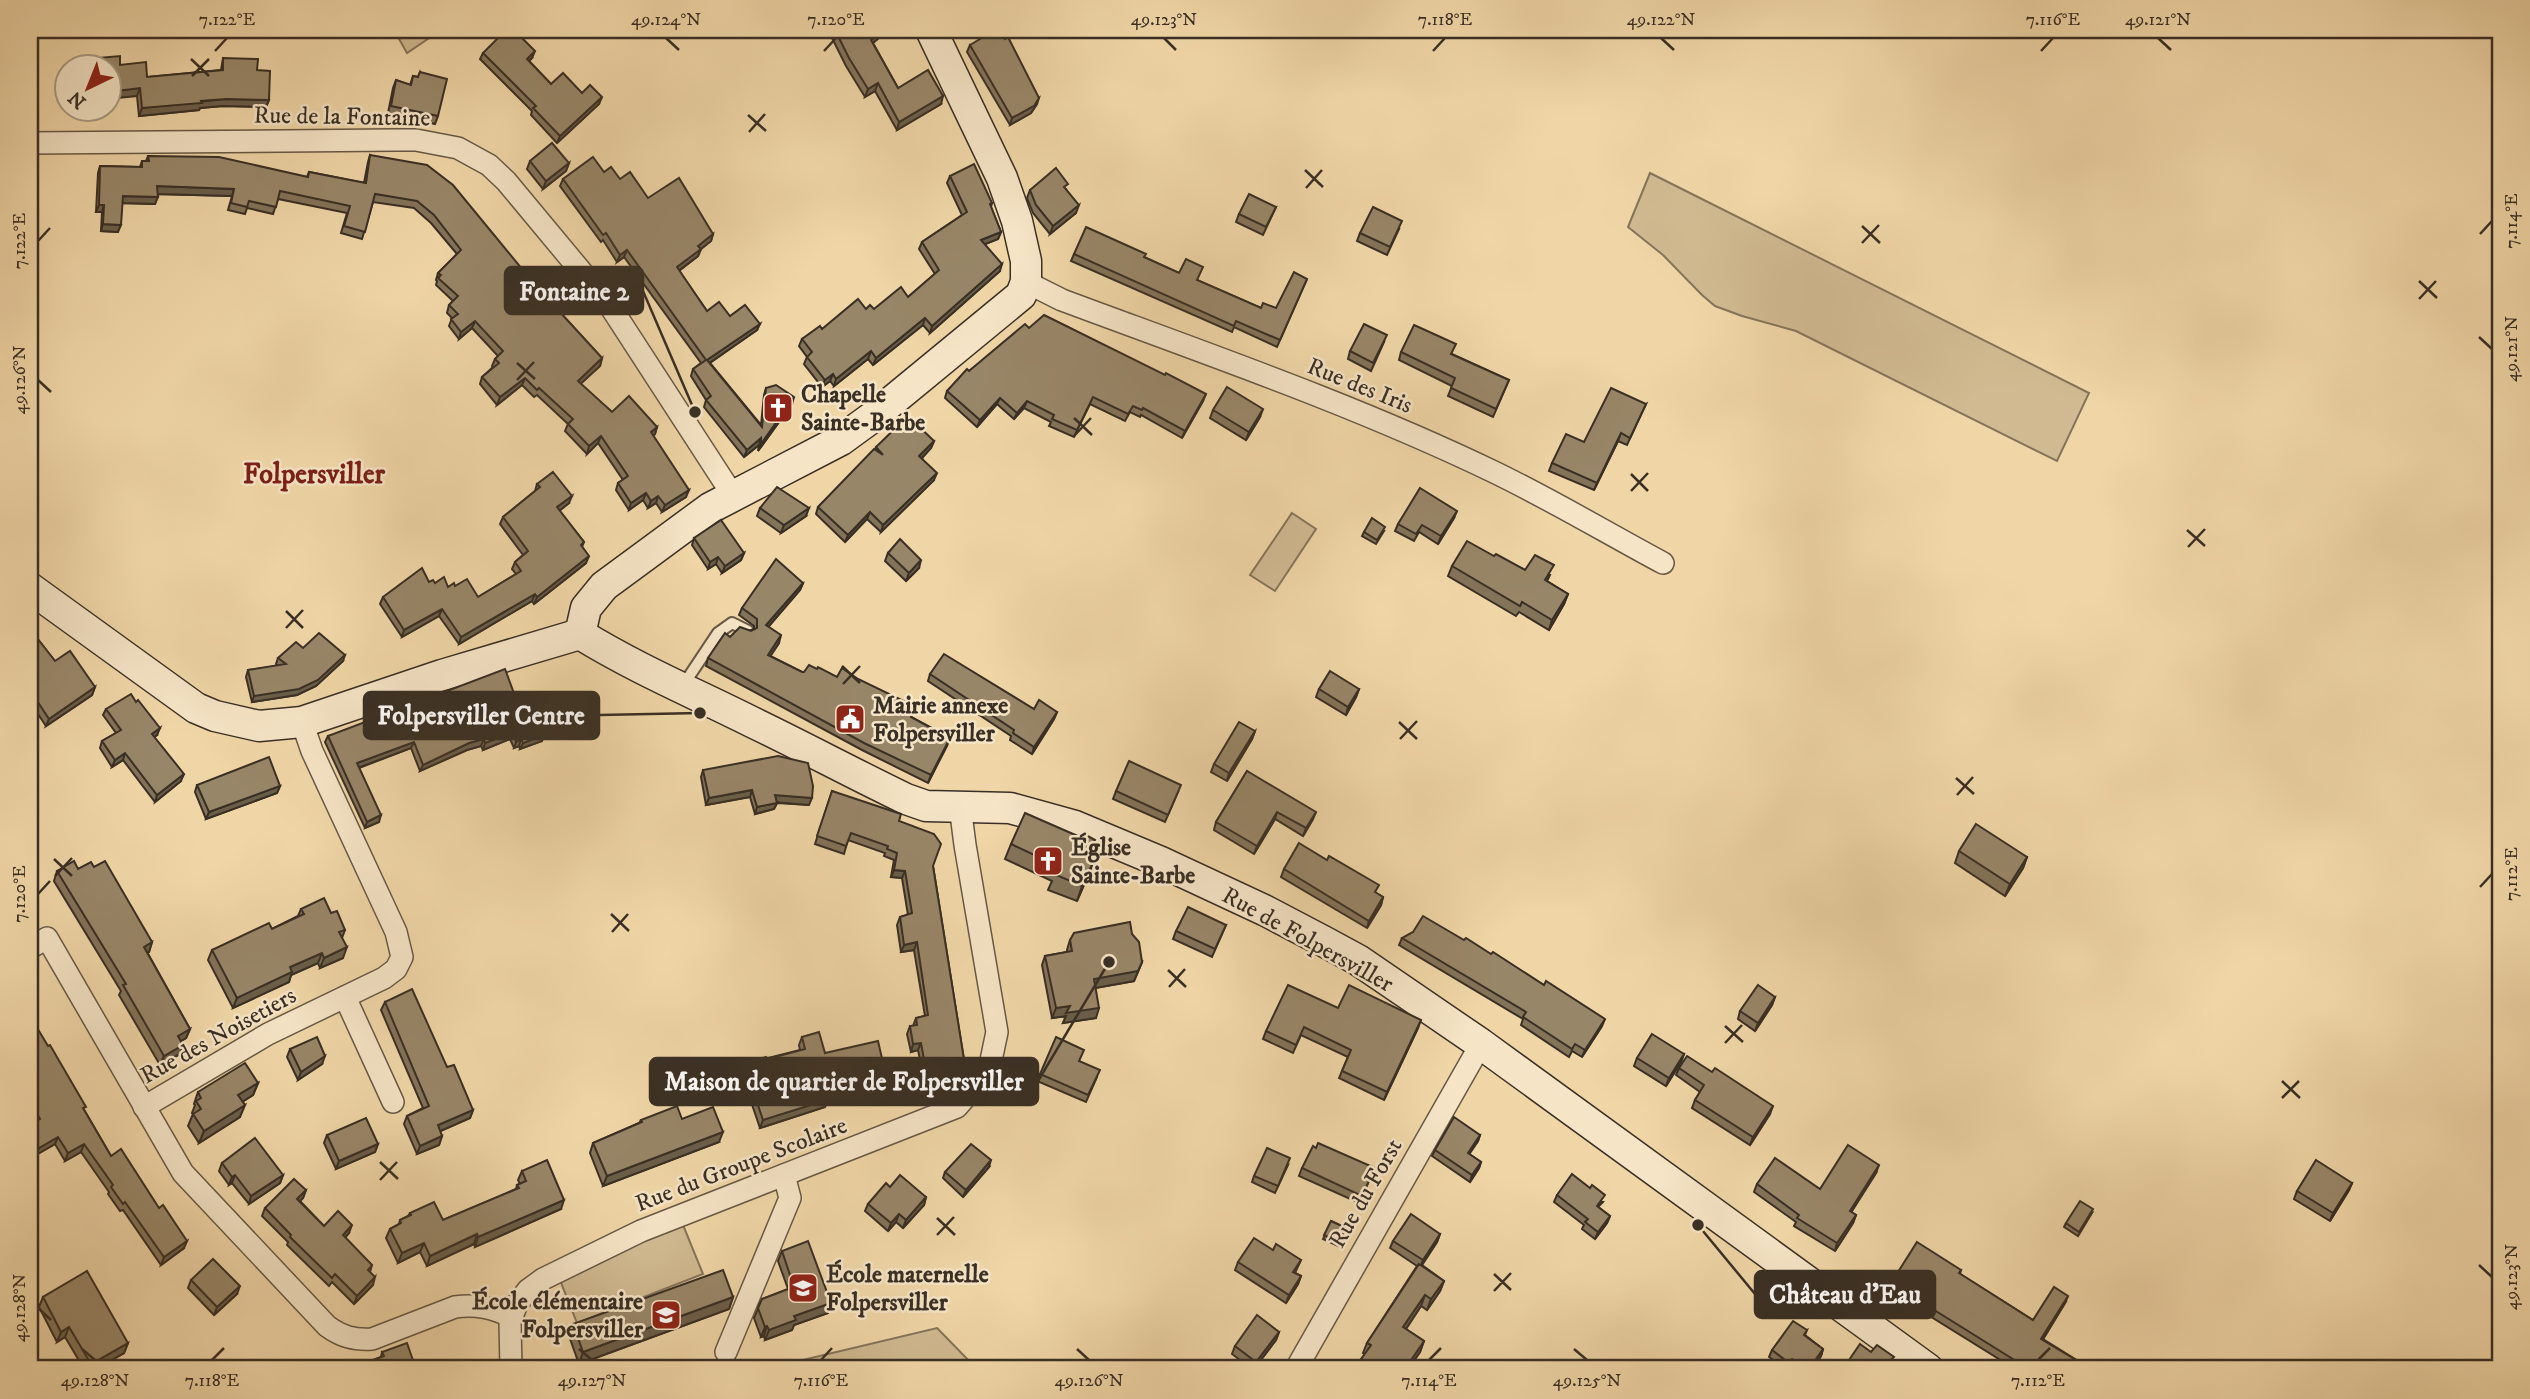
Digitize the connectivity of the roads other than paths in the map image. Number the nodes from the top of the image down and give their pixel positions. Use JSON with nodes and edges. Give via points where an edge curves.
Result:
{"nodes":[{"id":1,"x":931,"y":30,"type":"edge"},
{"id":2,"x":30,"y":143,"type":"edge"},
{"id":3,"x":1026,"y":282,"type":"junction"},
{"id":4,"x":732,"y":495,"type":"junction"},
{"id":5,"x":1662,"y":563,"type":"dead end"},
{"id":6,"x":30,"y":588,"type":"edge"},
{"id":7,"x":748,"y":631,"type":"edge"},
{"id":8,"x":580,"y":634,"type":"junction"},
{"id":9,"x":681,"y":689,"type":"junction"},
{"id":10,"x":302,"y":722,"type":"junction"},
{"id":11,"x":960,"y":806,"type":"junction"},
{"id":12,"x":30,"y":948,"type":"edge"},
{"id":13,"x":345,"y":997,"type":"junction"},
{"id":14,"x":1481,"y":1044,"type":"junction"},
{"id":15,"x":394,"y":1102,"type":"dead end"},
{"id":16,"x":144,"y":1107,"type":"junction"},
{"id":17,"x":784,"y":1175,"type":"junction"},
{"id":18,"x":512,"y":1317,"type":"junction"},
{"id":19,"x":726,"y":1352,"type":"dead end"},
{"id":20,"x":511,"y":1369,"type":"edge"},
{"id":21,"x":1296,"y":1369,"type":"edge"},
{"id":22,"x":1928,"y":1369,"type":"edge"}],
"edges":[{"from":1,"to":3,"type":"street","via":[[1002,178],[1024,246]]},
{"from":2,"to":4,"type":"street","name":"Rue de la Fontaine","via":[[396,139],[473,154],[506,180],[610,306]]},
{"from":3,"to":4,"type":"street","via":[[1010,306],[841,440]]},
{"from":3,"to":5,"type":"street","name":"Rue des Iris","via":[[1414,436],[1496,473]]},
{"from":4,"to":8,"type":"street","via":[[604,586],[586,608]]},
{"from":6,"to":10,"type":"street","via":[[196,708],[259,726]]},
{"from":7,"to":9,"type":"lane","via":[[732,623],[718,633]]},
{"from":8,"to":9,"type":"street","name":"Rue de Folpersviller"},
{"from":8,"to":10,"type":"street"},
{"from":9,"to":11,"type":"street","name":"Rue de Folpersviller","via":[[906,799],[926,806]]},
{"from":10,"to":13,"type":"street","name":"Rue des Noisetiers","via":[[401,949],[396,969]]},
{"from":11,"to":14,"type":"street","name":"Rue de Folpersviller","via":[[1033,813],[1161,862],[1347,954]]},
{"from":11,"to":17,"type":"street","name":"Rue du Groupe Scolaire","via":[[998,1032],[989,1070],[957,1107]]},
{"from":12,"to":16,"type":"street","via":[[47,938]]},
{"from":13,"to":15,"type":"street"},
{"from":13,"to":16,"type":"street","name":"Rue des Noisetiers","via":[[268,1034]]},
{"from":14,"to":21,"type":"street","name":"Rue du Forst"},
{"from":14,"to":22,"type":"street","name":"Rue de Folpersviller"},
{"from":16,"to":18,"type":"street","name":"Rue des Noisetiers","via":[[192,1184],[337,1333],[372,1339],[467,1305]]},
{"from":17,"to":18,"type":"street","name":"Rue du Groupe Scolaire","via":[[641,1231],[543,1279],[528,1290]]},
{"from":17,"to":19,"type":"street","via":[[789,1198]]},
{"from":18,"to":20,"type":"street"}]}
